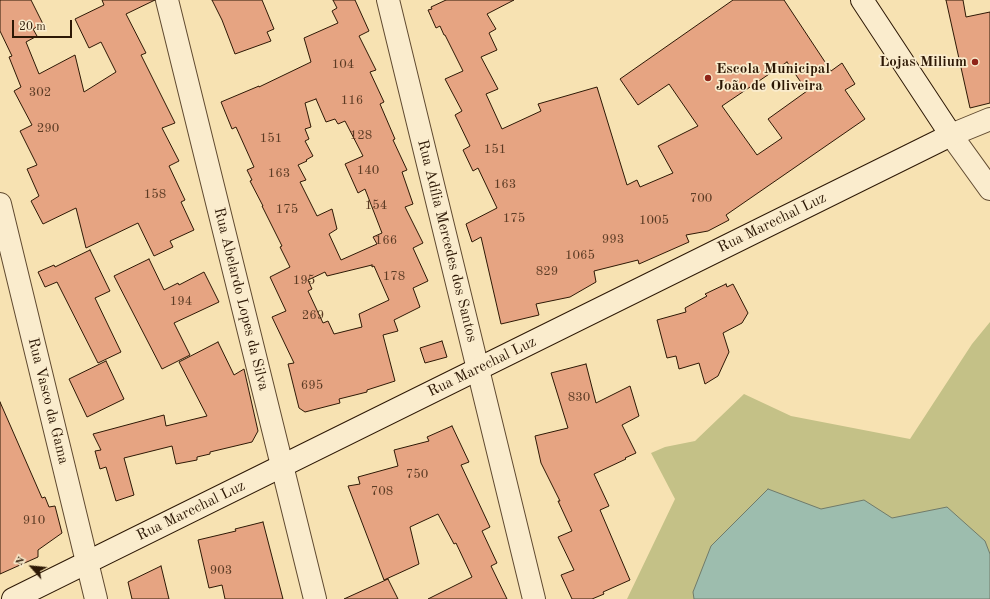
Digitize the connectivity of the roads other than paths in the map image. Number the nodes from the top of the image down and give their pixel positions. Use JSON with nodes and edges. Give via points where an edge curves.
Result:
{"nodes":[{"id":1,"x":167,"y":0,"type":"edge"},
{"id":2,"x":388,"y":0,"type":"edge"},
{"id":3,"x":862,"y":0,"type":"edge"},
{"id":4,"x":990,"y":119,"type":"edge"},
{"id":5,"x":951,"y":135,"type":"junction"},
{"id":6,"x":990,"y":189,"type":"edge"},
{"id":7,"x":0,"y":204,"type":"edge"},
{"id":8,"x":478,"y":369,"type":"junction"},
{"id":9,"x":282,"y":465,"type":"junction"},
{"id":10,"x":87,"y":563,"type":"junction"},
{"id":11,"x":13,"y":599,"type":"edge"},
{"id":12,"x":96,"y":599,"type":"edge"},
{"id":13,"x":315,"y":599,"type":"edge"},
{"id":14,"x":534,"y":599,"type":"edge"}],
"edges":[{"from":1,"to":9,"type":"street","name":"Rua Abelardo Lopes da Silva"},
{"from":2,"to":8,"type":"street","name":"Rua Adília Mercedes dos Santos"},
{"from":3,"to":5,"type":"street"},
{"from":4,"to":5,"type":"street","name":"Rua Marechal Luz"},
{"from":5,"to":6,"type":"street"},
{"from":5,"to":8,"type":"street","name":"Rua Marechal Luz"},
{"from":7,"to":10,"type":"street","name":"Rua Vasco da Gama"},
{"from":8,"to":9,"type":"street","name":"Rua Marechal Luz"},
{"from":8,"to":14,"type":"street","name":"Rua Adília Mercedes dos Santos"},
{"from":9,"to":10,"type":"street","name":"Rua Marechal Luz"},
{"from":9,"to":13,"type":"street","name":"Rua Abelardo Lopes da Silva"},
{"from":10,"to":11,"type":"street","name":"Rua Marechal Luz"},
{"from":10,"to":12,"type":"street","name":"Rua Vasco da Gama"}]}
